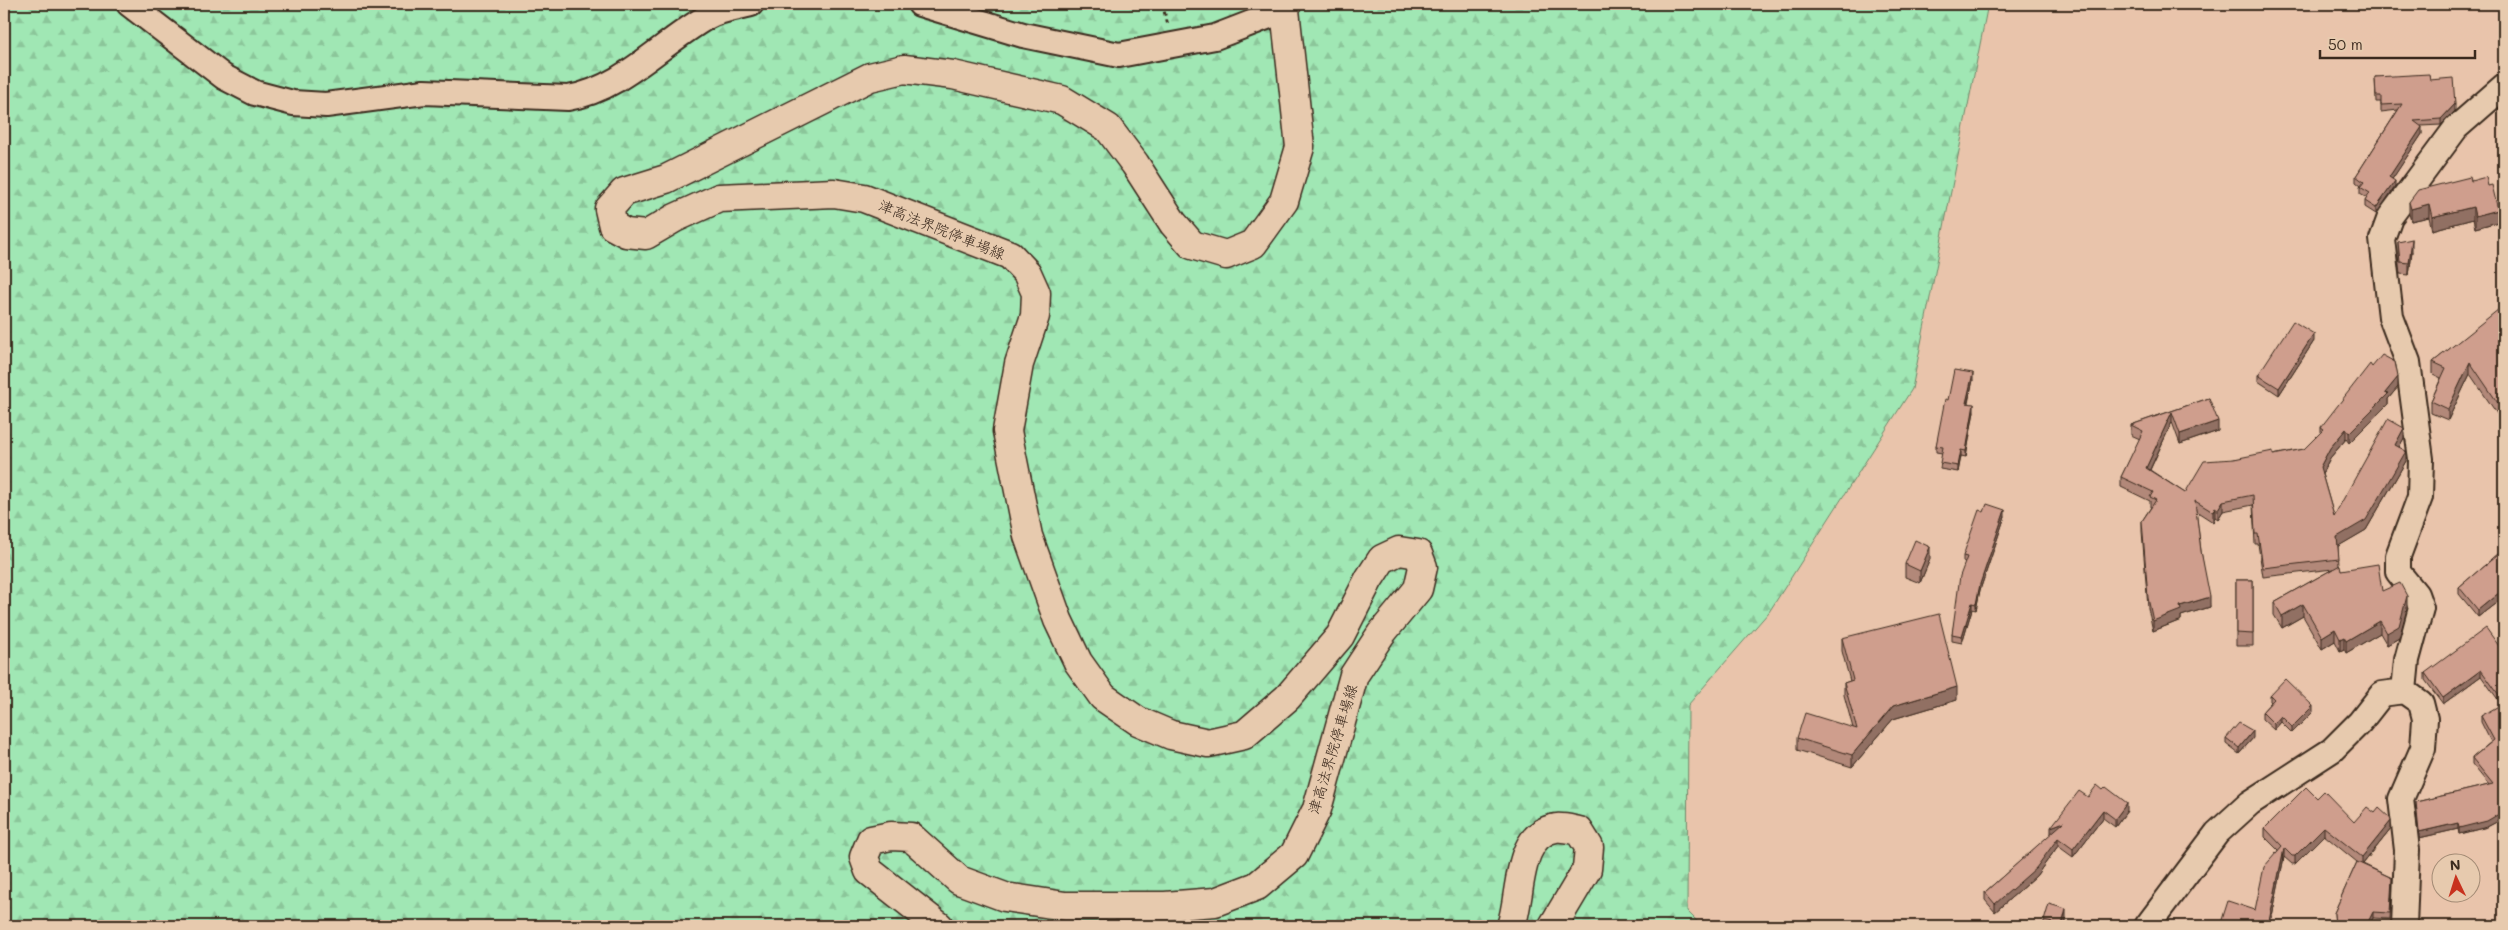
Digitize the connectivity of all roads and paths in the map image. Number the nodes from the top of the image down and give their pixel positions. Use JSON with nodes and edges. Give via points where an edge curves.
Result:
{"nodes":[{"id":1,"x":129,"y":4,"type":"edge"},
{"id":2,"x":751,"y":4,"type":"edge"},
{"id":3,"x":920,"y":4,"type":"edge"},
{"id":4,"x":1286,"y":7,"type":"edge"},
{"id":5,"x":2504,"y":86,"type":"edge"},
{"id":6,"x":2404,"y":691,"type":"junction"},
{"id":7,"x":939,"y":926,"type":"edge"},
{"id":8,"x":1511,"y":926,"type":"edge"},
{"id":9,"x":1553,"y":926,"type":"edge"},
{"id":10,"x":2147,"y":926,"type":"edge"},
{"id":11,"x":2404,"y":926,"type":"edge"}],
"edges":[{"from":1,"to":2,"type":"street","via":[[224,77],[255,93],[293,103],[326,105],[424,92],[568,98],[589,94],[611,84],[708,16]]},
{"from":3,"to":4,"type":"street","via":[[1023,35],[1119,55],[1215,36]]},
{"from":4,"to":7,"type":"main road","name":"津高法界院停車場線","via":[[1300,147],[1284,201],[1253,244],[1226,255],[1192,244],[1173,223],[1108,128],[1062,100],[953,75],[904,69],[870,77],[666,179],[624,192],[609,209],[613,226],[626,233],[646,235],[719,198],[834,194],[864,198],[1010,254],[1027,273],[1036,294],[1035,316],[1019,364],[1007,431],[1028,536],[1058,620],[1078,662],[1103,697],[1138,720],[1171,736],[1208,743],[1244,734],[1287,698],[1340,636],[1382,559],[1399,551],[1418,554],[1423,567],[1418,589],[1381,634],[1354,675],[1310,824],[1294,855],[1257,886],[1215,902],[1165,906],[1065,906],[1005,897],[959,880],[911,837],[871,840],[864,856],[869,871]]},
{"from":5,"to":6,"type":"street","via":[[2456,128],[2390,217],[2382,239],[2391,317],[2408,362],[2420,459],[2420,497],[2398,556],[2398,572],[2416,594],[2421,608],[2407,660]]},
{"from":6,"to":10,"type":"street","via":[[2382,694],[2332,750],[2250,803],[2217,833]]},
{"from":6,"to":11,"type":"street","via":[[2421,703],[2425,719],[2423,748],[2401,800],[2407,850]]},
{"from":8,"to":9,"type":"main road","via":[[1524,857],[1534,839],[1556,828],[1579,831],[1589,847],[1587,869]]}]}
